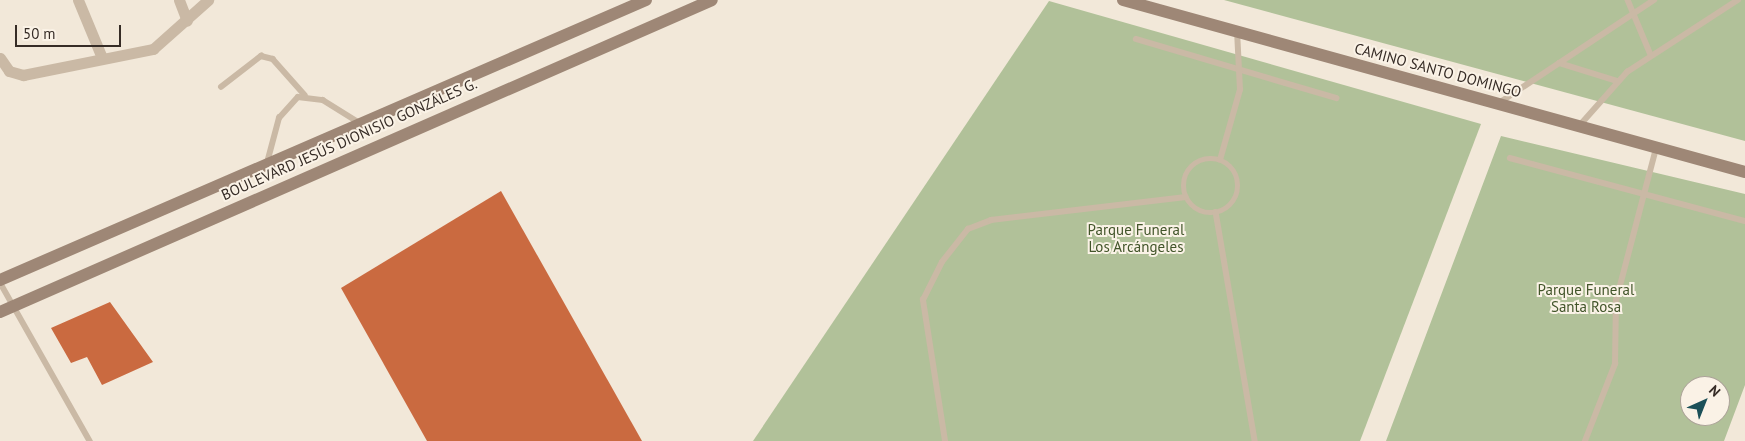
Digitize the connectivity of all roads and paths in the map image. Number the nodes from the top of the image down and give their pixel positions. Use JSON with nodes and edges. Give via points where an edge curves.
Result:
{"nodes":[{"id":1,"x":78,"y":0,"type":"edge"},
{"id":2,"x":179,"y":0,"type":"edge"},
{"id":3,"x":208,"y":0,"type":"edge"},
{"id":4,"x":646,"y":0,"type":"edge"},
{"id":5,"x":712,"y":0,"type":"edge"},
{"id":6,"x":1123,"y":0,"type":"edge"},
{"id":7,"x":1628,"y":0,"type":"edge"},
{"id":8,"x":1654,"y":0,"type":"edge"},
{"id":9,"x":1738,"y":0,"type":"edge"},
{"id":10,"x":1634,"y":13,"type":"junction"},
{"id":11,"x":187,"y":21,"type":"junction"},
{"id":12,"x":1237,"y":31,"type":"junction"},
{"id":13,"x":1136,"y":39,"type":"dead end"},
{"id":14,"x":1651,"y":55,"type":"junction"},
{"id":15,"x":0,"y":58,"type":"edge"},
{"id":16,"x":102,"y":58,"type":"junction"},
{"id":17,"x":1559,"y":63,"type":"junction"},
{"id":18,"x":1242,"y":72,"type":"junction"},
{"id":19,"x":1617,"y":81,"type":"junction"},
{"id":20,"x":221,"y":87,"type":"dead end"},
{"id":21,"x":305,"y":95,"type":"junction"},
{"id":22,"x":1336,"y":98,"type":"dead end"},
{"id":23,"x":1499,"y":103,"type":"junction"},
{"id":24,"x":361,"y":124,"type":"junction"},
{"id":25,"x":1578,"y":127,"type":"junction"},
{"id":26,"x":1656,"y":148,"type":"junction"},
{"id":27,"x":1510,"y":158,"type":"dead end"},
{"id":28,"x":1220,"y":160,"type":"junction"},
{"id":29,"x":267,"y":165,"type":"junction"},
{"id":30,"x":1745,"y":172,"type":"edge"},
{"id":31,"x":1644,"y":193,"type":"junction"},
{"id":32,"x":1186,"y":197,"type":"junction"},
{"id":33,"x":1216,"y":212,"type":"junction"},
{"id":34,"x":1745,"y":221,"type":"edge"},
{"id":35,"x":0,"y":281,"type":"edge"},
{"id":36,"x":13,"y":306,"type":"junction"},
{"id":37,"x":0,"y":312,"type":"edge"},
{"id":38,"x":90,"y":441,"type":"edge"},
{"id":39,"x":945,"y":441,"type":"edge"},
{"id":40,"x":1255,"y":441,"type":"edge"},
{"id":41,"x":1585,"y":441,"type":"edge"}],
"edges":[{"from":1,"to":16,"type":"street"},
{"from":2,"to":11,"type":"street"},
{"from":3,"to":11,"type":"street"},
{"from":4,"to":24,"type":"main road","name":"BOULEVARD JESÚS DIONISIO GONZÁLES G."},
{"from":5,"to":36,"type":"main road","name":"BOULEVARD JESÚS DIONISIO GONZÁLES G."},
{"from":6,"to":12,"type":"main road","name":"CAMINO SANTO DOMINGO"},
{"from":7,"to":10,"type":"lane"},
{"from":8,"to":10,"type":"lane"},
{"from":9,"to":14,"type":"lane"},
{"from":10,"to":14,"type":"lane"},
{"from":10,"to":17,"type":"lane"},
{"from":11,"to":16,"type":"street","via":[[153,49]]},
{"from":12,"to":18,"type":"lane"},
{"from":12,"to":23,"type":"main road","name":"CAMINO SANTO DOMINGO"},
{"from":13,"to":18,"type":"lane"},
{"from":14,"to":19,"type":"lane"},
{"from":15,"to":16,"type":"street","via":[[9,71],[23,74]]},
{"from":17,"to":19,"type":"lane"},
{"from":17,"to":23,"type":"lane"},
{"from":18,"to":22,"type":"lane"},
{"from":18,"to":28,"type":"lane","via":[[1237,108]]},
{"from":19,"to":25,"type":"lane"},
{"from":20,"to":21,"type":"lane","via":[[261,56],[273,59]]},
{"from":21,"to":24,"type":"lane","via":[[329,103]]},
{"from":21,"to":29,"type":"lane","via":[[282,113]]},
{"from":23,"to":25,"type":"main road","name":"CAMINO SANTO DOMINGO"},
{"from":24,"to":29,"type":"main road","name":"BOULEVARD JESÚS DIONISIO GONZÁLES G."},
{"from":25,"to":26,"type":"main road","name":"CAMINO SANTO DOMINGO"},
{"from":26,"to":30,"type":"main road","name":"CAMINO SANTO DOMINGO"},
{"from":26,"to":31,"type":"lane"},
{"from":27,"to":31,"type":"lane"},
{"from":28,"to":32,"type":"lane","via":[[1202,160],[1188,171]]},
{"from":28,"to":33,"type":"lane","via":[[1234,171],[1238,188],[1231,204]]},
{"from":29,"to":35,"type":"main road","name":"BOULEVARD JESÚS DIONISIO GONZÁLES G."},
{"from":31,"to":34,"type":"lane"},
{"from":31,"to":41,"type":"lane","via":[[1616,301],[1615,364]]},
{"from":32,"to":33,"type":"lane","via":[[1198,210]]},
{"from":32,"to":39,"type":"lane","via":[[990,220],[968,229],[942,262],[923,300]]},
{"from":33,"to":40,"type":"lane"},
{"from":35,"to":36,"type":"lane"},
{"from":36,"to":37,"type":"main road","name":"BOULEVARD JESÚS DIONISIO GONZÁLES G."},
{"from":36,"to":38,"type":"lane"}]}
